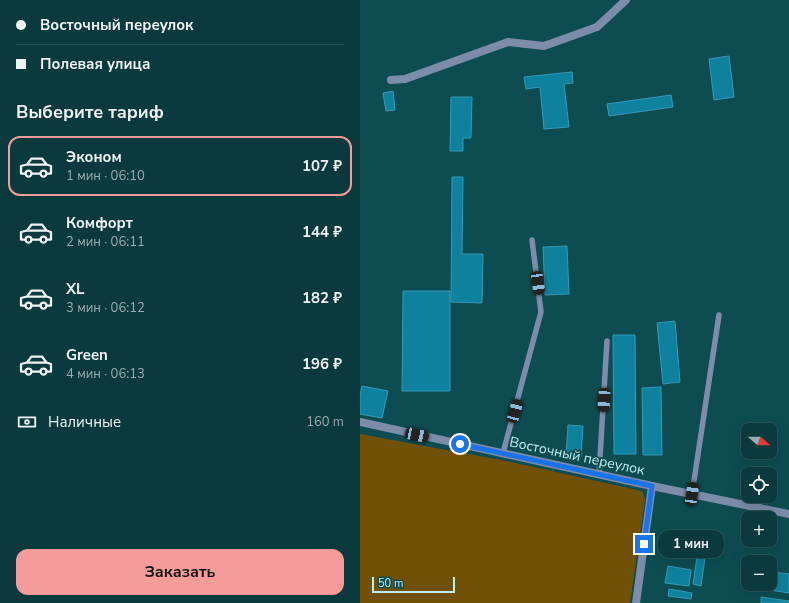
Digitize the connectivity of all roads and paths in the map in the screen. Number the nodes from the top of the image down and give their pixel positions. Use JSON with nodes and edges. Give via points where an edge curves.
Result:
{"nodes":[{"id":1,"x":626,"y":0,"type":"edge"},
{"id":2,"x":391,"y":80,"type":"dead end"},
{"id":3,"x":532,"y":240,"type":"dead end"},
{"id":4,"x":719,"y":315,"type":"dead end"},
{"id":5,"x":607,"y":341,"type":"dead end"},
{"id":6,"x":360,"y":422,"type":"edge"},
{"id":7,"x":503,"y":453,"type":"junction"},
{"id":8,"x":599,"y":474,"type":"junction"},
{"id":9,"x":652,"y":486,"type":"junction"},
{"id":10,"x":692,"y":494,"type":"junction"},
{"id":11,"x":789,"y":514,"type":"edge"},
{"id":12,"x":636,"y":603,"type":"edge"}],
"edges":[{"from":1,"to":2,"type":"street","via":[[597,27],[544,46],[508,42],[405,79]]},
{"from":3,"to":7,"type":"lane","via":[[541,312]]},
{"from":4,"to":10,"type":"lane"},
{"from":5,"to":8,"type":"lane"},
{"from":6,"to":7,"type":"street","name":"Восточный переулок"},
{"from":7,"to":8,"type":"street","name":"Восточный переулок"},
{"from":8,"to":9,"type":"street","name":"Восточный переулок"},
{"from":9,"to":10,"type":"street","name":"Восточный переулок"},
{"from":9,"to":12,"type":"street"},
{"from":10,"to":11,"type":"street","name":"Восточный переулок"}]}
